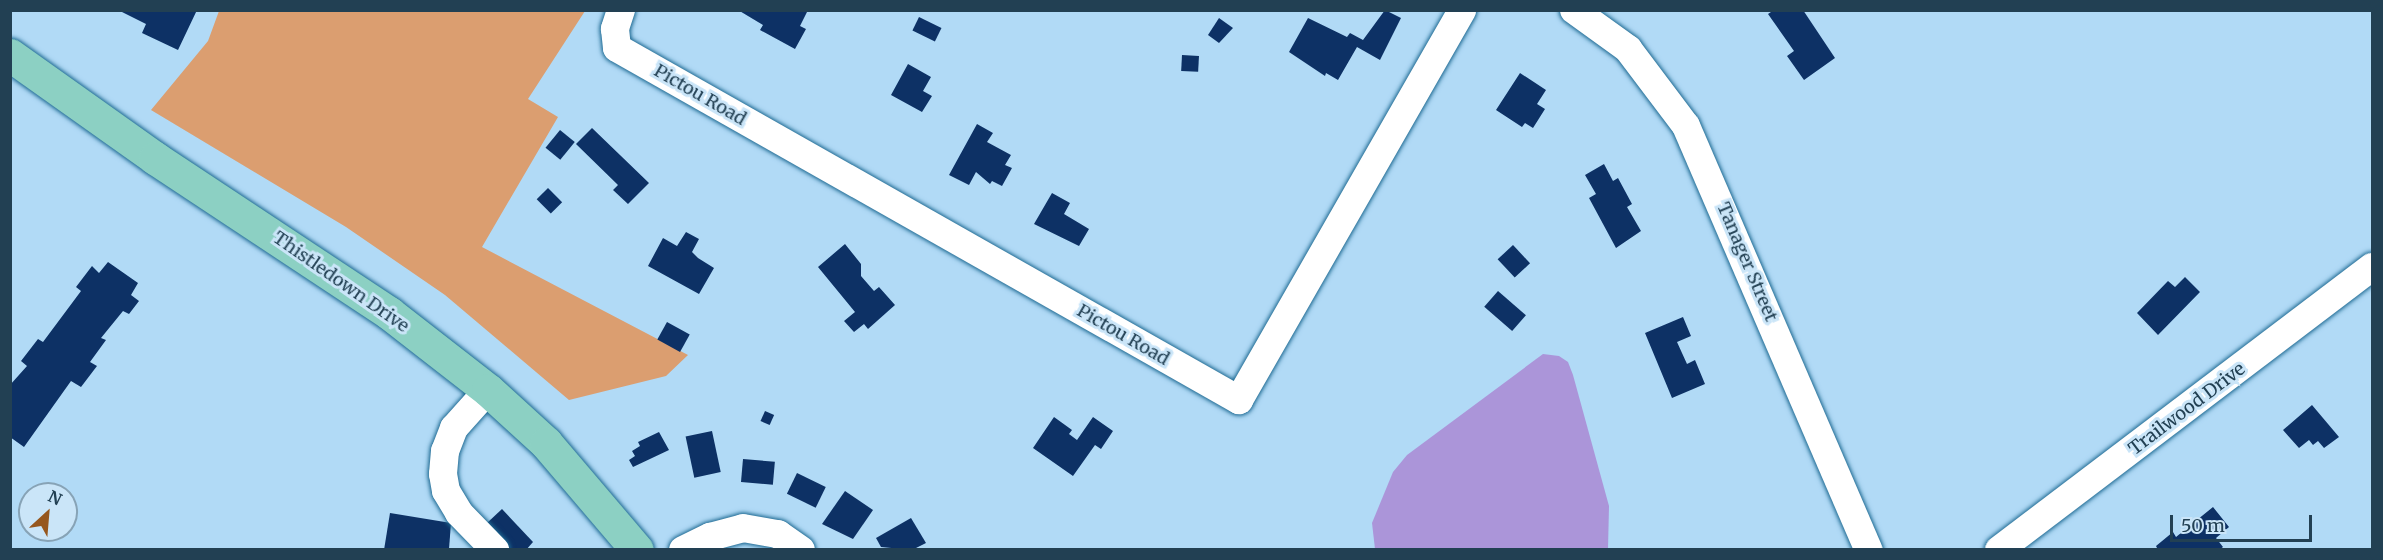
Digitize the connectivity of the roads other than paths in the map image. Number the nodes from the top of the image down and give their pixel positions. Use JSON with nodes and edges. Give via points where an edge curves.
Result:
{"nodes":[{"id":1,"x":621,"y":10,"type":"edge"},
{"id":2,"x":1462,"y":10,"type":"edge"},
{"id":3,"x":1574,"y":10,"type":"edge"},
{"id":4,"x":10,"y":55,"type":"edge"},
{"id":5,"x":2373,"y":267,"type":"edge"},
{"id":6,"x":488,"y":390,"type":"junction"},
{"id":7,"x":495,"y":549,"type":"edge"},
{"id":8,"x":637,"y":549,"type":"edge"},
{"id":9,"x":683,"y":549,"type":"edge"},
{"id":10,"x":801,"y":549,"type":"edge"},
{"id":11,"x":1869,"y":549,"type":"edge"},
{"id":12,"x":1999,"y":549,"type":"edge"}],
"edges":[{"from":1,"to":2,"type":"street","name":"Pictou Road","via":[[615,29],[617,48],[1239,400]]},
{"from":3,"to":11,"type":"street","name":"Tanager Street","via":[[1628,49],[1686,126]]},
{"from":4,"to":6,"type":"main road","name":"Thistledown Drive","via":[[155,158],[389,313]]},
{"from":5,"to":12,"type":"street","name":"Trailwood Drive"},
{"from":6,"to":7,"type":"street","via":[[454,429],[445,451],[444,474],[446,491],[459,513]]},
{"from":6,"to":8,"type":"main road","name":"Thistledown Drive","via":[[546,443]]},
{"from":9,"to":10,"type":"street","via":[[743,528],[778,534]]}]}
